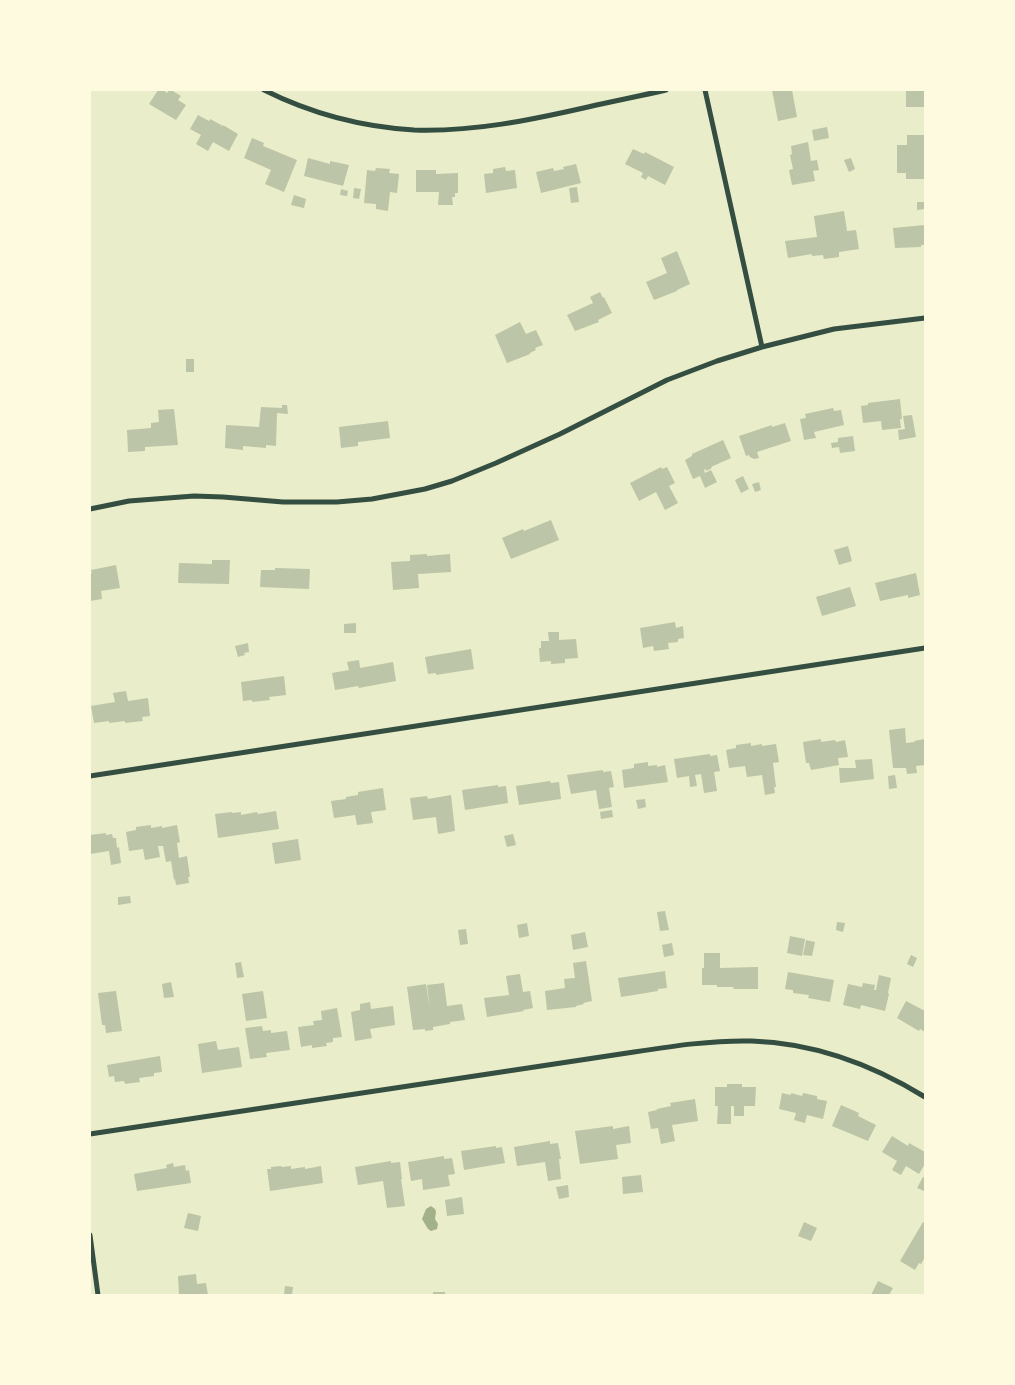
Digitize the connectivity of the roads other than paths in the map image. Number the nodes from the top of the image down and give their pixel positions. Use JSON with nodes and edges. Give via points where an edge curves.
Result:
{"nodes":[{"id":1,"x":264,"y":90,"type":"edge"},
{"id":2,"x":666,"y":90,"type":"edge"},
{"id":3,"x":705,"y":90,"type":"edge"},
{"id":4,"x":925,"y":318,"type":"edge"},
{"id":5,"x":762,"y":347,"type":"junction"},
{"id":6,"x":90,"y":509,"type":"edge"},
{"id":7,"x":925,"y":648,"type":"edge"},
{"id":8,"x":90,"y":776,"type":"edge"},
{"id":9,"x":925,"y":1096,"type":"edge"},
{"id":10,"x":90,"y":1134,"type":"edge"},
{"id":11,"x":90,"y":1235,"type":"edge"},
{"id":12,"x":98,"y":1295,"type":"edge"}],
"edges":[{"from":1,"to":2,"type":"street","via":[[338,117],[391,127],[436,130],[530,120]]},
{"from":3,"to":5,"type":"street"},
{"from":4,"to":5,"type":"street","via":[[834,329]]},
{"from":5,"to":6,"type":"street","via":[[667,380],[496,463],[425,489],[337,502],[194,496],[129,501]]},
{"from":7,"to":8,"type":"street"},
{"from":9,"to":10,"type":"street","via":[[874,1070],[831,1054],[777,1043],[727,1042],[634,1052]]},
{"from":11,"to":12,"type":"street"}]}
